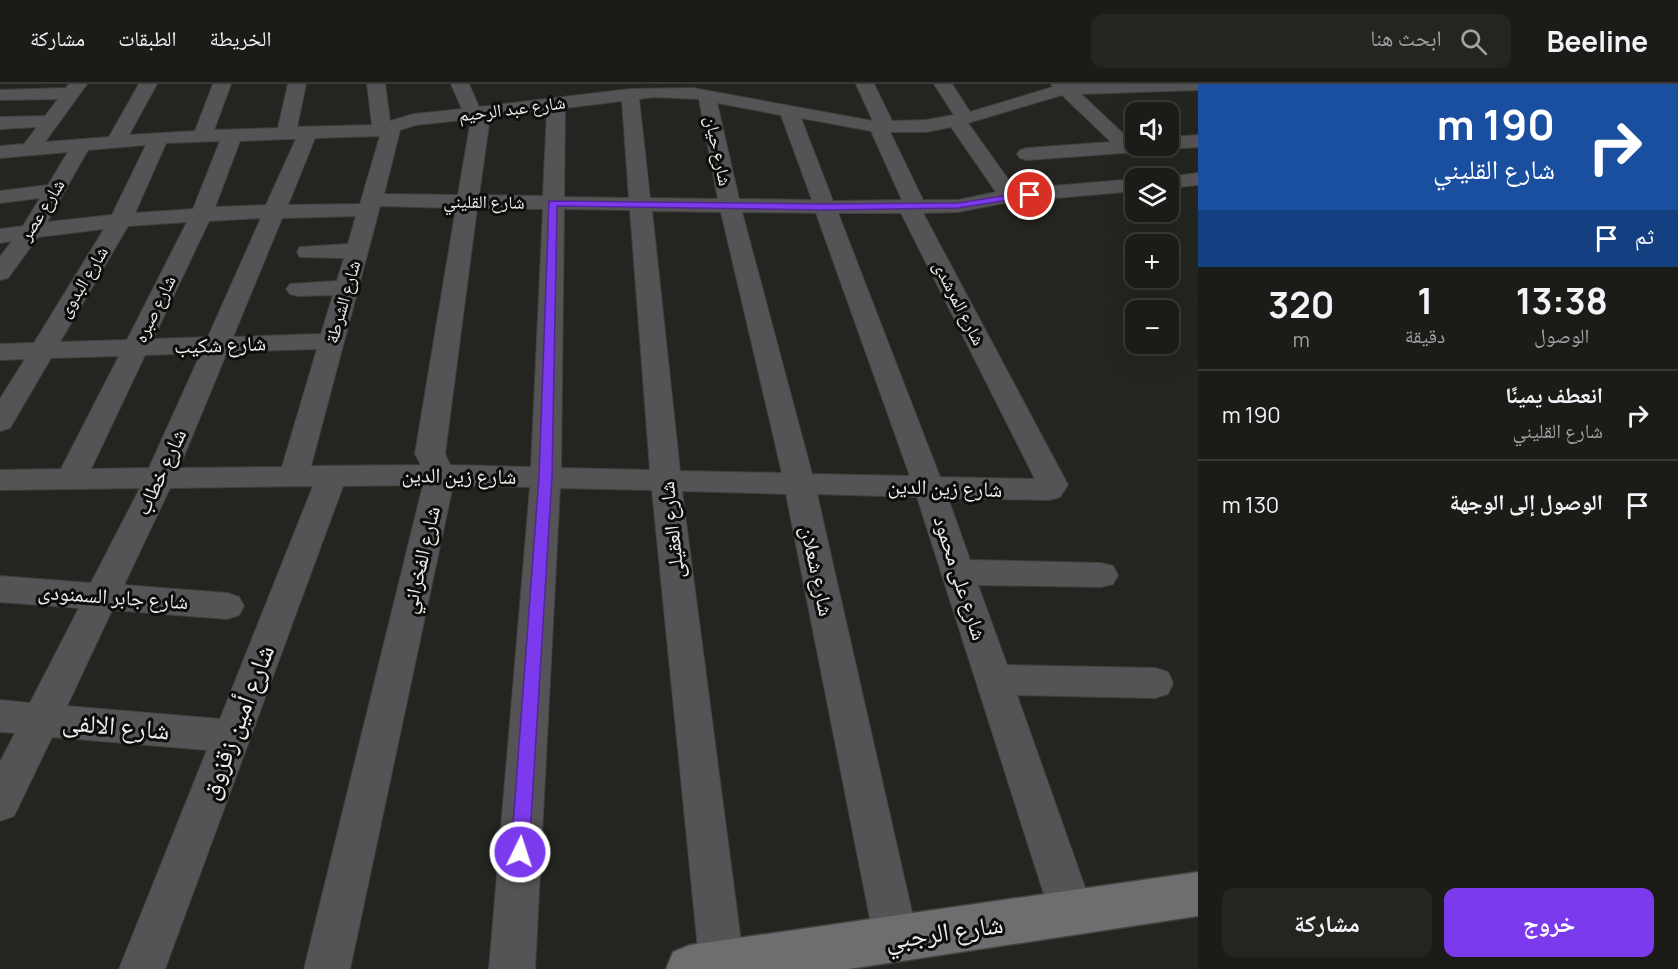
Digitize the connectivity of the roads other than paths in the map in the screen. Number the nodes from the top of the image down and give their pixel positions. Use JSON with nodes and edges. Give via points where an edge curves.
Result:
{"nodes":[{"id":1,"x":148,"y":84,"type":"edge"},
{"id":2,"x":222,"y":84,"type":"edge"},
{"id":3,"x":297,"y":84,"type":"edge"},
{"id":4,"x":376,"y":84,"type":"edge"},
{"id":5,"x":460,"y":84,"type":"edge"},
{"id":6,"x":865,"y":84,"type":"edge"},
{"id":7,"x":943,"y":84,"type":"edge"},
{"id":8,"x":1198,"y":85,"type":"edge"},
{"id":9,"x":1062,"y":86,"type":"edge"},
{"id":10,"x":75,"y":89,"type":"edge"},
{"id":11,"x":631,"y":91,"type":"edge"},
{"id":12,"x":697,"y":91,"type":"edge"},
{"id":13,"x":0,"y":96,"type":"edge"},
{"id":14,"x":547,"y":98,"type":"edge"},
{"id":15,"x":782,"y":104,"type":"junction"},
{"id":16,"x":477,"y":114,"type":"junction"},
{"id":17,"x":961,"y":119,"type":"junction"},
{"id":18,"x":51,"y":121,"type":"junction"},
{"id":19,"x":0,"y":123,"type":"edge"},
{"id":20,"x":882,"y":127,"type":"junction"},
{"id":21,"x":387,"y":129,"type":"junction"},
{"id":22,"x":297,"y":134,"type":"junction"},
{"id":23,"x":202,"y":136,"type":"junction"},
{"id":24,"x":232,"y":136,"type":"junction"},
{"id":25,"x":159,"y":138,"type":"junction"},
{"id":26,"x":1125,"y":140,"type":"edge"},
{"id":27,"x":116,"y":141,"type":"junction"},
{"id":28,"x":1198,"y":141,"type":"edge"},
{"id":29,"x":1179,"y":142,"type":"edge"},
{"id":30,"x":82,"y":144,"type":"junction"},
{"id":31,"x":1125,"y":147,"type":"edge"},
{"id":32,"x":30,"y":149,"type":"junction"},
{"id":33,"x":1,"y":154,"type":"edge"},
{"id":34,"x":1027,"y":154,"type":"dead end"},
{"id":35,"x":1198,"y":179,"type":"edge"},
{"id":36,"x":1179,"y":181,"type":"edge"},
{"id":37,"x":1125,"y":186,"type":"edge"},
{"id":38,"x":55,"y":190,"type":"junction"},
{"id":39,"x":1009,"y":196,"type":"junction"},
{"id":40,"x":0,"y":197,"type":"edge"},
{"id":41,"x":467,"y":202,"type":"junction"},
{"id":42,"x":552,"y":203,"type":"junction"},
{"id":43,"x":640,"y":204,"type":"junction"},
{"id":44,"x":370,"y":205,"type":"junction"},
{"id":45,"x":730,"y":206,"type":"junction"},
{"id":46,"x":915,"y":206,"type":"junction"},
{"id":47,"x":825,"y":207,"type":"junction"},
{"id":48,"x":275,"y":210,"type":"junction"},
{"id":49,"x":201,"y":215,"type":"junction"},
{"id":50,"x":120,"y":221,"type":"junction"},
{"id":51,"x":31,"y":231,"type":"junction"},
{"id":52,"x":0,"y":236,"type":"edge"},
{"id":53,"x":357,"y":251,"type":"junction"},
{"id":54,"x":308,"y":252,"type":"dead end"},
{"id":55,"x":0,"y":273,"type":"edge"},
{"id":56,"x":347,"y":288,"type":"junction"},
{"id":57,"x":298,"y":290,"type":"dead end"},
{"id":58,"x":332,"y":341,"type":"junction"},
{"id":59,"x":218,"y":345,"type":"junction"},
{"id":60,"x":136,"y":347,"type":"junction"},
{"id":61,"x":43,"y":350,"type":"junction"},
{"id":62,"x":0,"y":352,"type":"edge"},
{"id":63,"x":0,"y":423,"type":"edge"},
{"id":64,"x":440,"y":475,"type":"junction"},
{"id":65,"x":294,"y":476,"type":"junction"},
{"id":66,"x":332,"y":476,"type":"junction"},
{"id":67,"x":546,"y":477,"type":"junction"},
{"id":68,"x":160,"y":478,"type":"junction"},
{"id":69,"x":71,"y":479,"type":"junction"},
{"id":70,"x":1050,"y":479,"type":"joint"},
{"id":71,"x":0,"y":480,"type":"edge"},
{"id":72,"x":666,"y":480,"type":"junction"},
{"id":73,"x":799,"y":483,"type":"junction"},
{"id":74,"x":929,"y":487,"type":"junction"},
{"id":75,"x":958,"y":572,"type":"junction"},
{"id":76,"x":1101,"y":575,"type":"dead end"},
{"id":77,"x":0,"y":588,"type":"edge"},
{"id":78,"x":102,"y":596,"type":"junction"},
{"id":79,"x":227,"y":606,"type":"dead end"},
{"id":80,"x":994,"y":680,"type":"junction"},
{"id":81,"x":1155,"y":683,"type":"dead end"},
{"id":82,"x":0,"y":716,"type":"edge"},
{"id":83,"x":41,"y":720,"type":"junction"},
{"id":84,"x":232,"y":736,"type":"junction"},
{"id":85,"x":0,"y":803,"type":"edge"},
{"id":86,"x":1198,"y":894,"type":"edge"},
{"id":87,"x":1072,"y":913,"type":"junction"},
{"id":88,"x":896,"y":939,"type":"junction"},
{"id":89,"x":706,"y":967,"type":"edge"},
{"id":90,"x":142,"y":969,"type":"edge"},
{"id":91,"x":327,"y":969,"type":"edge"},
{"id":92,"x":512,"y":969,"type":"edge"}],
"edges":[{"from":1,"to":27,"type":"street"},
{"from":2,"to":23,"type":"street"},
{"from":3,"to":22,"type":"street","name":"شارع خطاب"},
{"from":4,"to":21,"type":"street"},
{"from":5,"to":16,"type":"street"},
{"from":6,"to":20,"type":"street","name":"شارع المرشدى"},
{"from":7,"to":17,"type":"street"},
{"from":8,"to":9,"type":"street","name":"شارع عبد الرحيم"},
{"from":9,"to":17,"type":"street","name":"شارع عبد الرحيم"},
{"from":9,"to":26,"type":"street"},
{"from":10,"to":13,"type":"street"},
{"from":10,"to":18,"type":"street"},
{"from":11,"to":12,"type":"street","name":"شارع عبد الرحيم"},
{"from":11,"to":14,"type":"street","name":"شارع عبد الرحيم"},
{"from":11,"to":43,"type":"street","name":"شارع العقيلى"},
{"from":12,"to":15,"type":"street","name":"شارع عبد الرحيم"},
{"from":12,"to":45,"type":"street","name":"شارع حيان"},
{"from":14,"to":16,"type":"street","name":"شارع عبد الرحيم"},
{"from":14,"to":42,"type":"street"},
{"from":15,"to":20,"type":"street","name":"شارع عبد الرحيم"},
{"from":15,"to":47,"type":"street","name":"شارع على محمود"},
{"from":16,"to":21,"type":"street","name":"شارع عبد الرحيم","via":[[414,120]]},
{"from":16,"to":41,"type":"street"},
{"from":17,"to":20,"type":"street","name":"شارع عبد الرحيم","via":[[926,126]]},
{"from":17,"to":39,"type":"street"},
{"from":18,"to":19,"type":"street"},
{"from":18,"to":32,"type":"street"},
{"from":20,"to":46,"type":"street","name":"شارع المرشدى"},
{"from":21,"to":22,"type":"street","name":"شارع عبد الرحيم"},
{"from":21,"to":44,"type":"street","name":"شارع الشرطة"},
{"from":22,"to":24,"type":"street","name":"شارع عبد الرحيم"},
{"from":22,"to":48,"type":"street","name":"شارع خطاب"},
{"from":23,"to":24,"type":"street","name":"شارع عبد الرحيم"},
{"from":23,"to":25,"type":"street","name":"شارع عبد الرحيم"},
{"from":24,"to":49,"type":"street","name":"شارع صبره"},
{"from":25,"to":27,"type":"street","name":"شارع عبد الرحيم"},
{"from":25,"to":50,"type":"street","name":"شارع البدوى"},
{"from":27,"to":30,"type":"street","name":"شارع عبد الرحيم"},
{"from":28,"to":29,"type":"street"},
{"from":30,"to":32,"type":"street","name":"شارع عبد الرحيم"},
{"from":30,"to":38,"type":"street","name":"شارع عصر"},
{"from":31,"to":34,"type":"street"},
{"from":32,"to":33,"type":"street","name":"شارع عبد الرحيم"},
{"from":35,"to":36,"type":"street"},
{"from":37,"to":39,"type":"street","name":"شارع القليني"},
{"from":38,"to":40,"type":"street"},
{"from":38,"to":51,"type":"street","name":"شارع عصر"},
{"from":39,"to":46,"type":"street","name":"شارع القليني","via":[[958,206]]},
{"from":41,"to":42,"type":"street","name":"شارع القليني"},
{"from":41,"to":44,"type":"street","name":"شارع القليني"},
{"from":41,"to":64,"type":"street","via":[[430,454]]},
{"from":42,"to":43,"type":"street","name":"شارع القليني"},
{"from":42,"to":67,"type":"street"},
{"from":43,"to":45,"type":"street","name":"شارع القليني"},
{"from":43,"to":72,"type":"street","name":"شارع العقيلى"},
{"from":44,"to":48,"type":"street","name":"شارع القليني"},
{"from":44,"to":53,"type":"street","name":"شارع الشرطة"},
{"from":45,"to":47,"type":"street","name":"شارع القليني"},
{"from":45,"to":73,"type":"street","name":"شارع شعلان"},
{"from":46,"to":47,"type":"street","name":"شارع القليني"},
{"from":46,"to":70,"type":"street","name":"شارع المرشدى","via":[[911,211]]},
{"from":47,"to":74,"type":"street","name":"شارع على محمود"},
{"from":48,"to":49,"type":"street","name":"شارع القليني"},
{"from":48,"to":59,"type":"street","name":"شارع خطاب"},
{"from":49,"to":50,"type":"street","name":"شارع القليني"},
{"from":49,"to":60,"type":"street","name":"شارع صبره"},
{"from":50,"to":51,"type":"street","name":"شارع القليني"},
{"from":50,"to":61,"type":"street","name":"شارع البدوى"},
{"from":51,"to":52,"type":"street","name":"شارع القليني"},
{"from":51,"to":55,"type":"street","name":"شارع عصر"},
{"from":53,"to":54,"type":"street"},
{"from":53,"to":56,"type":"street","name":"شارع الشرطة"},
{"from":56,"to":57,"type":"street"},
{"from":56,"to":58,"type":"street","name":"شارع الشرطة"},
{"from":58,"to":59,"type":"street","name":"شارع شكيب"},
{"from":58,"to":65,"type":"street","name":"شارع الشرطة"},
{"from":59,"to":60,"type":"street","name":"شارع شكيب"},
{"from":59,"to":68,"type":"street","name":"شارع خطاب"},
{"from":60,"to":61,"type":"street","name":"شارع شكيب"},
{"from":60,"to":69,"type":"street","name":"شارع صبره"},
{"from":61,"to":62,"type":"street","name":"شارع شكيب"},
{"from":61,"to":63,"type":"street","name":"شارع البدوى"},
{"from":64,"to":66,"type":"street","name":"شارع زين الدين"},
{"from":64,"to":67,"type":"street","name":"شارع زين الدين"},
{"from":64,"to":91,"type":"street","name":"شارع الفخراني"},
{"from":65,"to":66,"type":"street","name":"شارع زين الدين"},
{"from":65,"to":68,"type":"street","name":"شارع زين الدين"},
{"from":66,"to":84,"type":"street","name":"شارع أمين زقزوق"},
{"from":67,"to":72,"type":"street","name":"شارع زين الدين"},
{"from":67,"to":92,"type":"street"},
{"from":68,"to":69,"type":"street","name":"شارع زين الدين"},
{"from":68,"to":78,"type":"street","name":"شارع خطاب"},
{"from":69,"to":71,"type":"street","name":"شارع زين الدين"},
{"from":70,"to":74,"type":"street","name":"شارع زين الدين","via":[[1053,485],[1049,490],[1040,491]]},
{"from":72,"to":73,"type":"street","name":"شارع زين الدين"},
{"from":72,"to":89,"type":"street","name":"شارع العقيلى"},
{"from":73,"to":74,"type":"street","name":"شارع زين الدين"},
{"from":73,"to":88,"type":"street","name":"شارع شعلان"},
{"from":74,"to":75,"type":"street","name":"شارع على محمود"},
{"from":75,"to":76,"type":"street"},
{"from":75,"to":80,"type":"street","name":"شارع على محمود"},
{"from":77,"to":78,"type":"street","name":"شارع جابر السمنودى"},
{"from":78,"to":79,"type":"street","name":"شارع جابر السمنودى"},
{"from":78,"to":83,"type":"street","name":"شارع خطاب"},
{"from":80,"to":81,"type":"street"},
{"from":80,"to":87,"type":"street","name":"شارع على محمود"},
{"from":82,"to":83,"type":"street","name":"شارع الالفى"},
{"from":83,"to":84,"type":"street","name":"شارع الالفى"},
{"from":83,"to":85,"type":"street","name":"شارع خطاب"},
{"from":84,"to":90,"type":"street","name":"شارع أمين زقزوق"},
{"from":86,"to":87,"type":"main road","name":"شارع الرجبي"},
{"from":87,"to":88,"type":"main road","name":"شارع الرجبي"},
{"from":88,"to":89,"type":"main road","name":"شارع الرجبي"}]}
